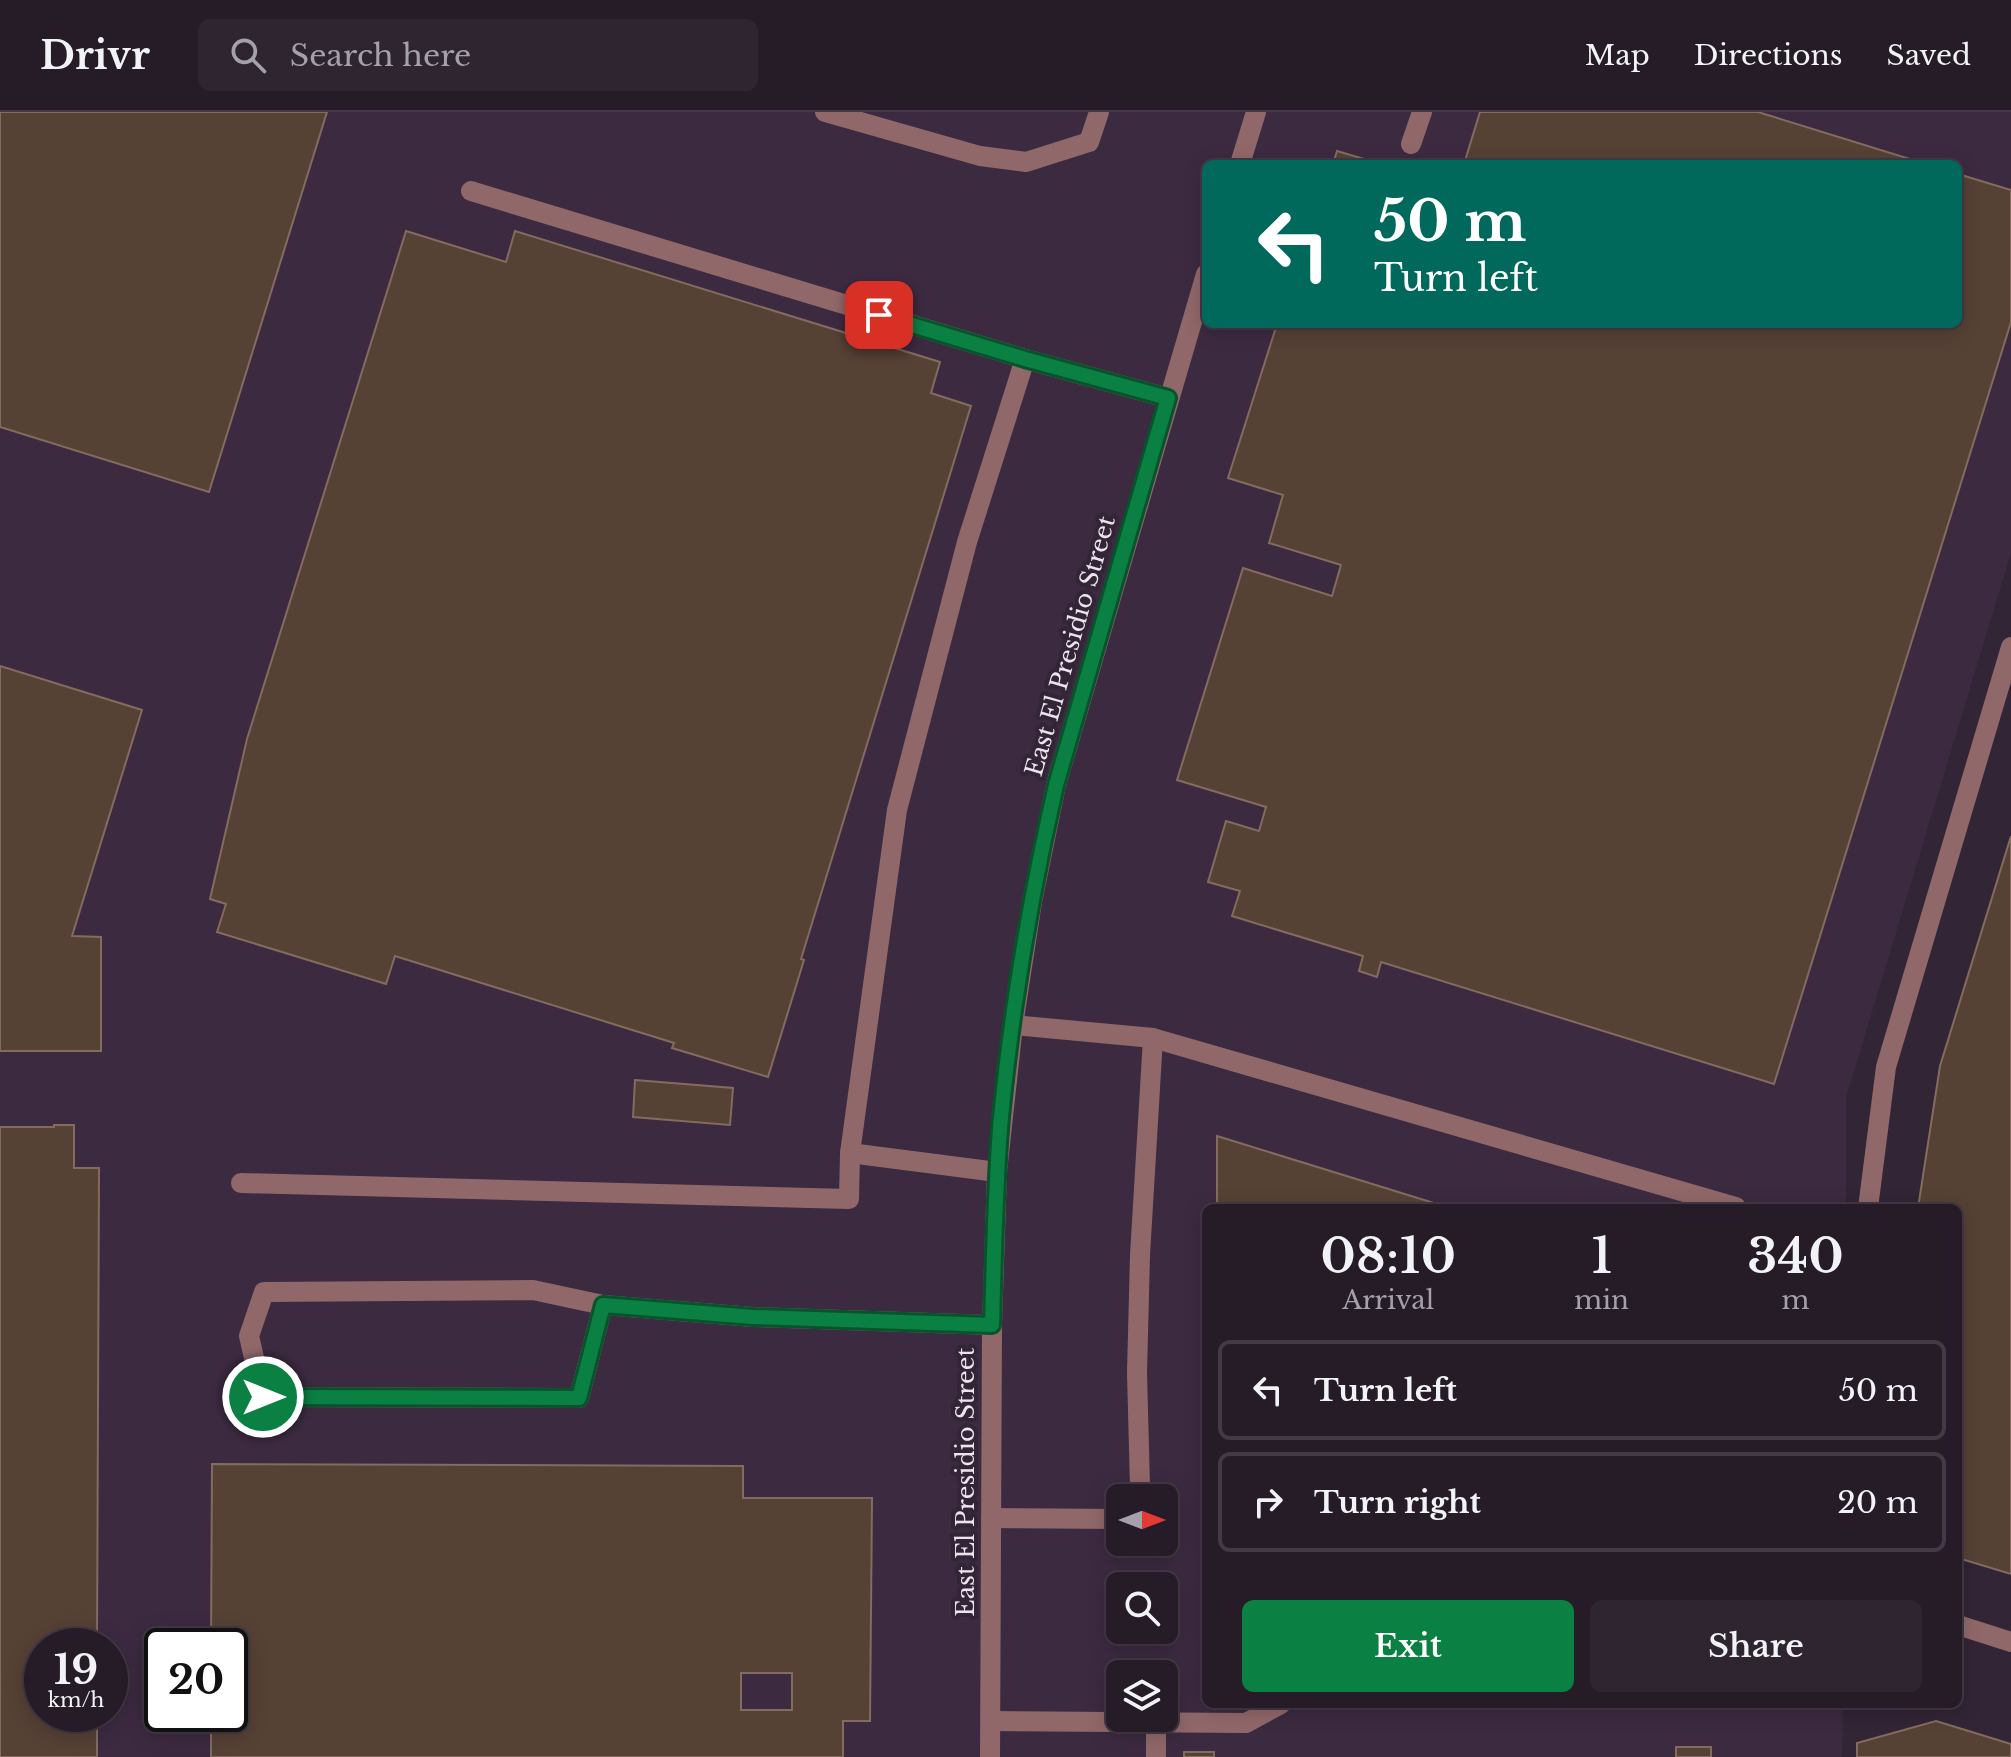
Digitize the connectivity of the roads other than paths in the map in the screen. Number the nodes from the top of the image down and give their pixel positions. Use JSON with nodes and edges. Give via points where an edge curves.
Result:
{"nodes":[{"id":1,"x":825,"y":112,"type":"edge"},
{"id":2,"x":1099,"y":112,"type":"edge"},
{"id":3,"x":1256,"y":112,"type":"edge"},
{"id":4,"x":1422,"y":112,"type":"edge"},
{"id":5,"x":1411,"y":144,"type":"dead end"},
{"id":6,"x":1241,"y":160,"type":"edge"},
{"id":7,"x":471,"y":191,"type":"dead end"},
{"id":8,"x":1202,"y":287,"type":"edge"},
{"id":9,"x":1025,"y":359,"type":"junction"},
{"id":10,"x":1168,"y":398,"type":"junction"},
{"id":11,"x":2011,"y":647,"type":"edge"},
{"id":12,"x":1013,"y":1025,"type":"junction"},
{"id":13,"x":1153,"y":1038,"type":"junction"},
{"id":14,"x":850,"y":1153,"type":"junction"},
{"id":15,"x":997,"y":1172,"type":"junction"},
{"id":16,"x":241,"y":1183,"type":"dead end"},
{"id":17,"x":1726,"y":1204,"type":"edge"},
{"id":18,"x":1869,"y":1204,"type":"edge"},
{"id":19,"x":603,"y":1305,"type":"junction"},
{"id":20,"x":992,"y":1325,"type":"junction"},
{"id":21,"x":1140,"y":1484,"type":"edge"},
{"id":22,"x":991,"y":1518,"type":"junction"},
{"id":23,"x":1106,"y":1519,"type":"edge"},
{"id":24,"x":1962,"y":1626,"type":"edge"},
{"id":25,"x":2011,"y":1642,"type":"edge"},
{"id":26,"x":1274,"y":1708,"type":"edge"},
{"id":27,"x":991,"y":1721,"type":"junction"},
{"id":28,"x":1106,"y":1722,"type":"edge"},
{"id":29,"x":1178,"y":1722,"type":"edge"},
{"id":30,"x":1156,"y":1732,"type":"edge"},
{"id":31,"x":990,"y":1757,"type":"edge"},
{"id":32,"x":1156,"y":1757,"type":"edge"}],
"edges":[{"from":1,"to":2,"type":"street","via":[[980,156],[1026,162],[1089,142]]},
{"from":3,"to":6,"type":"street"},
{"from":4,"to":5,"type":"street"},
{"from":7,"to":9,"type":"street"},
{"from":8,"to":10,"type":"street","name":"East El Presidio Street"},
{"from":9,"to":10,"type":"street"},
{"from":9,"to":14,"type":"street","via":[[967,542],[897,810]]},
{"from":10,"to":12,"type":"street","name":"East El Presidio Street","via":[[1056,785]]},
{"from":11,"to":18,"type":"street","via":[[1886,1067]]},
{"from":12,"to":13,"type":"street"},
{"from":12,"to":15,"type":"street","name":"East El Presidio Street"},
{"from":13,"to":17,"type":"street"},
{"from":13,"to":21,"type":"street","via":[[1140,1255]]},
{"from":14,"to":15,"type":"street"},
{"from":14,"to":16,"type":"street","via":[[849,1199]]},
{"from":15,"to":20,"type":"street","name":"East El Presidio Street"},
{"from":19,"to":19,"type":"street","via":[[533,1290],[264,1292],[249,1336],[263,1397],[579,1398]]},
{"from":19,"to":20,"type":"street","via":[[753,1317]]},
{"from":20,"to":22,"type":"street","name":"East El Presidio Street"},
{"from":22,"to":23,"type":"street"},
{"from":22,"to":27,"type":"street","name":"East El Presidio Street"},
{"from":24,"to":25,"type":"street"},
{"from":26,"to":29,"type":"street","via":[[1246,1723]]},
{"from":27,"to":28,"type":"street"},
{"from":27,"to":31,"type":"street","name":"East El Presidio Street"},
{"from":30,"to":32,"type":"street"}]}
